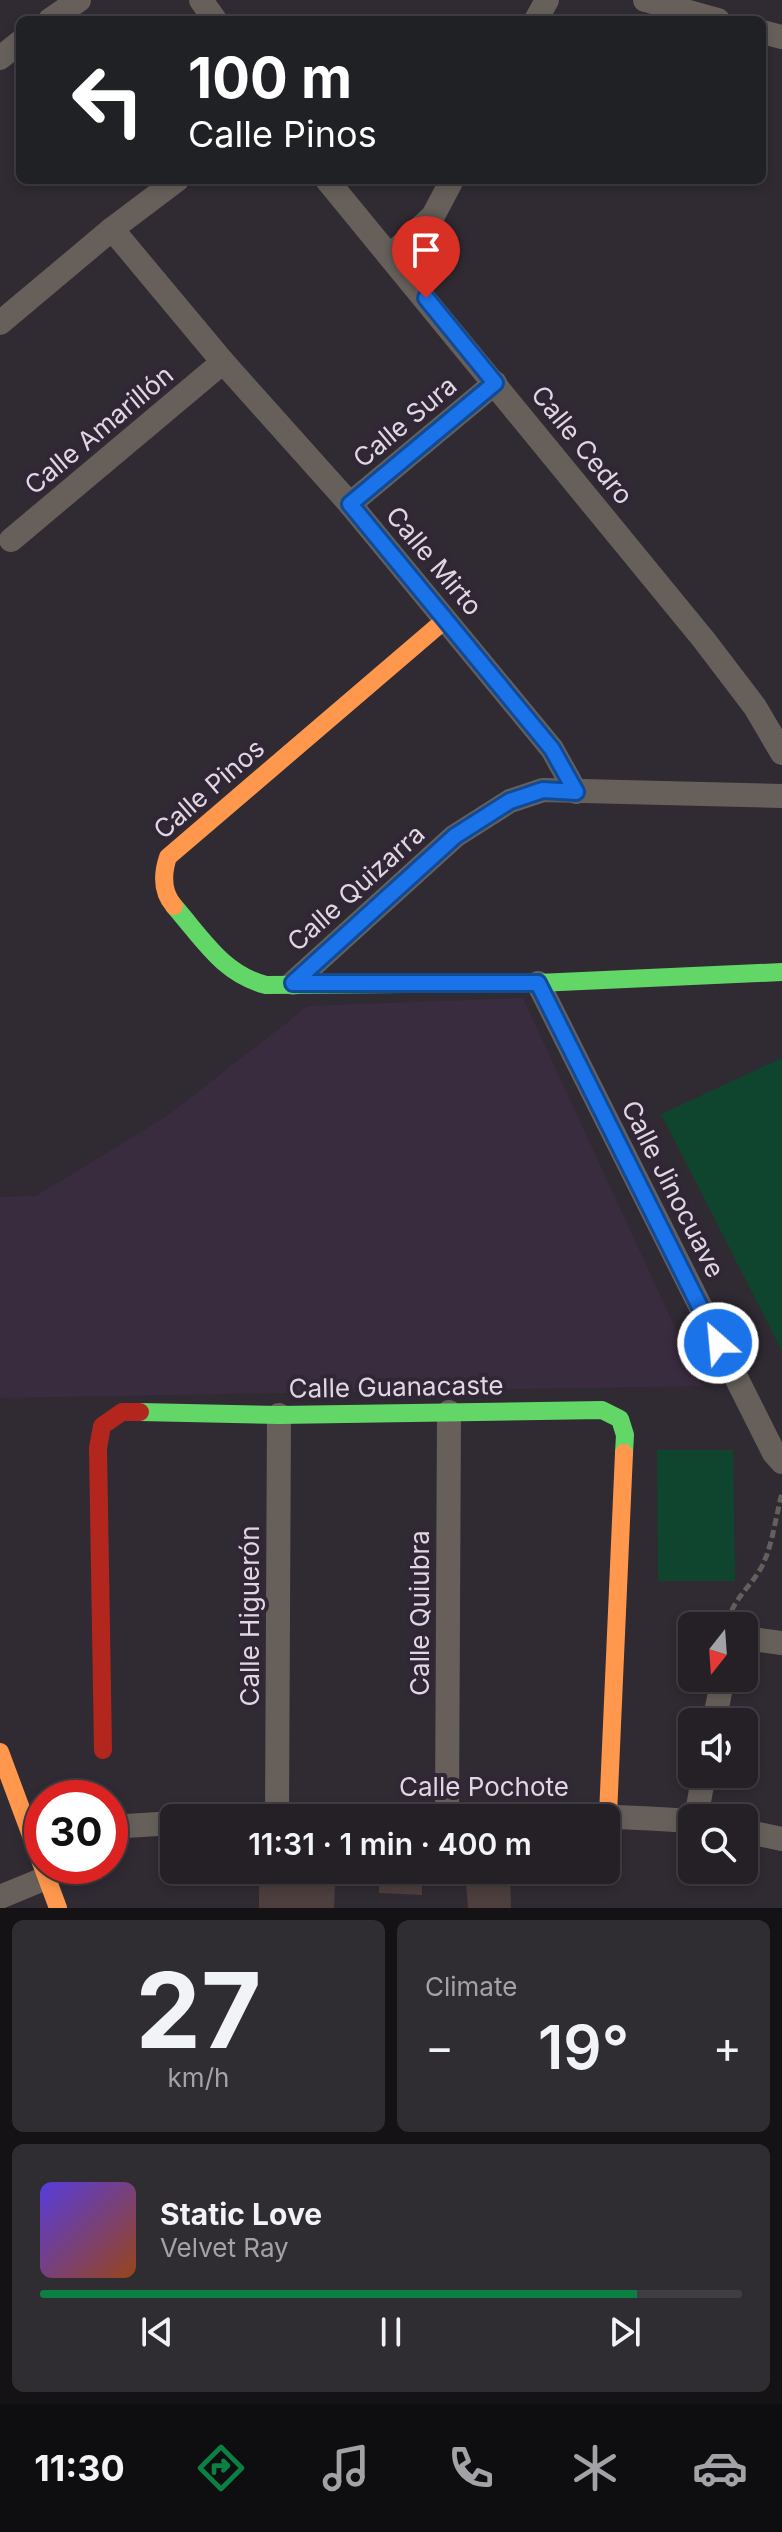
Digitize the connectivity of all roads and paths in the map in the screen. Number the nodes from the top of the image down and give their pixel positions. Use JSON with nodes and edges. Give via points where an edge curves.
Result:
{"nodes":[{"id":1,"x":79,"y":0,"type":"edge"},
{"id":2,"x":645,"y":0,"type":"edge"},
{"id":3,"x":56,"y":16,"type":"edge"},
{"id":4,"x":703,"y":16,"type":"edge"},
{"id":5,"x":16,"y":45,"type":"edge"},
{"id":6,"x":0,"y":58,"type":"edge"},
{"id":7,"x":172,"y":184,"type":"edge"},
{"id":8,"x":330,"y":184,"type":"edge"},
{"id":9,"x":450,"y":184,"type":"edge"},
{"id":10,"x":112,"y":229,"type":"junction"},
{"id":11,"x":391,"y":255,"type":"junction"},
{"id":12,"x":0,"y":323,"type":"edge"},
{"id":13,"x":223,"y":362,"type":"junction"},
{"id":14,"x":495,"y":383,"type":"junction"},
{"id":15,"x":350,"y":504,"type":"junction"},
{"id":16,"x":11,"y":540,"type":"dead end"},
{"id":17,"x":446,"y":619,"type":"junction"},
{"id":18,"x":782,"y":753,"type":"edge"},
{"id":19,"x":576,"y":792,"type":"junction"},
{"id":20,"x":782,"y":796,"type":"edge"},
{"id":21,"x":782,"y":972,"type":"edge"},
{"id":22,"x":293,"y":983,"type":"junction"},
{"id":23,"x":538,"y":983,"type":"junction"},
{"id":24,"x":449,"y":1412,"type":"junction"},
{"id":25,"x":279,"y":1415,"type":"junction"},
{"id":26,"x":782,"y":1462,"type":"edge"},
{"id":27,"x":782,"y":1493,"type":"edge"},
{"id":28,"x":732,"y":1612,"type":"edge"},
{"id":29,"x":758,"y":1640,"type":"edge"},
{"id":30,"x":782,"y":1643,"type":"edge"},
{"id":31,"x":103,"y":1750,"type":"dead end"},
{"id":32,"x":0,"y":1752,"type":"edge"},
{"id":33,"x":277,"y":1804,"type":"edge"},
{"id":34,"x":447,"y":1804,"type":"edge"},
{"id":35,"x":608,"y":1804,"type":"edge"},
{"id":36,"x":24,"y":1807,"type":"edge"},
{"id":37,"x":620,"y":1816,"type":"edge"},
{"id":38,"x":678,"y":1819,"type":"edge"},
{"id":39,"x":160,"y":1824,"type":"edge"},
{"id":40,"x":128,"y":1826,"type":"edge"},
{"id":41,"x":758,"y":1834,"type":"edge"},
{"id":42,"x":782,"y":1839,"type":"edge"},
{"id":43,"x":31,"y":1884,"type":"edge"},
{"id":44,"x":48,"y":1884,"type":"edge"},
{"id":45,"x":0,"y":1897,"type":"edge"},
{"id":46,"x":58,"y":1908,"type":"edge"}],
"edges":[{"from":1,"to":3,"type":"street"},
{"from":2,"to":4,"type":"street"},
{"from":5,"to":6,"type":"street"},
{"from":7,"to":10,"type":"street"},
{"from":8,"to":11,"type":"street","name":"Calle Cedro"},
{"from":9,"to":11,"type":"street","via":[[433,216]]},
{"from":10,"to":12,"type":"street"},
{"from":10,"to":13,"type":"street","name":"Calle Mirto"},
{"from":11,"to":14,"type":"street","name":"Calle Cedro"},
{"from":13,"to":15,"type":"street","name":"Calle Mirto"},
{"from":13,"to":16,"type":"street","name":"Calle Amarillón"},
{"from":14,"to":15,"type":"street","name":"Calle Sura"},
{"from":14,"to":18,"type":"street","name":"Calle Cedro","via":[[704,640]]},
{"from":15,"to":17,"type":"street","name":"Calle Mirto"},
{"from":17,"to":19,"type":"street","name":"Calle Mirto","via":[[552,749]]},
{"from":17,"to":22,"type":"street","name":"Calle Pinos","via":[[168,857],[163,882],[167,898],[231,971],[266,985]]},
{"from":19,"to":20,"type":"street","name":"Calle Quizarra"},
{"from":19,"to":22,"type":"street","name":"Calle Quizarra","via":[[543,790],[510,801],[455,836]]},
{"from":21,"to":23,"type":"street","name":"Calle Pinos"},
{"from":22,"to":23,"type":"street","name":"Calle Pinos"},
{"from":23,"to":26,"type":"street","name":"Calle Jinocuave"},
{"from":24,"to":25,"type":"street","name":"Calle Guanacaste"},
{"from":24,"to":34,"type":"street","name":"Calle Quiubra"},
{"from":24,"to":35,"type":"street","name":"Calle Guanacaste","via":[[602,1410],[620,1419],[625,1435]]},
{"from":25,"to":31,"type":"street","name":"Calle Guanacaste","via":[[122,1412],[102,1426],[98,1448]]},
{"from":25,"to":33,"type":"street","name":"Calle Higuerón"},
{"from":27,"to":28,"type":"path","via":[[765,1561]]},
{"from":29,"to":30,"type":"street"},
{"from":32,"to":36,"type":"street"},
{"from":37,"to":38,"type":"street","name":"Calle Pochote"},
{"from":39,"to":40,"type":"street"},
{"from":41,"to":42,"type":"street"},
{"from":43,"to":45,"type":"street"},
{"from":44,"to":46,"type":"street"}]}
